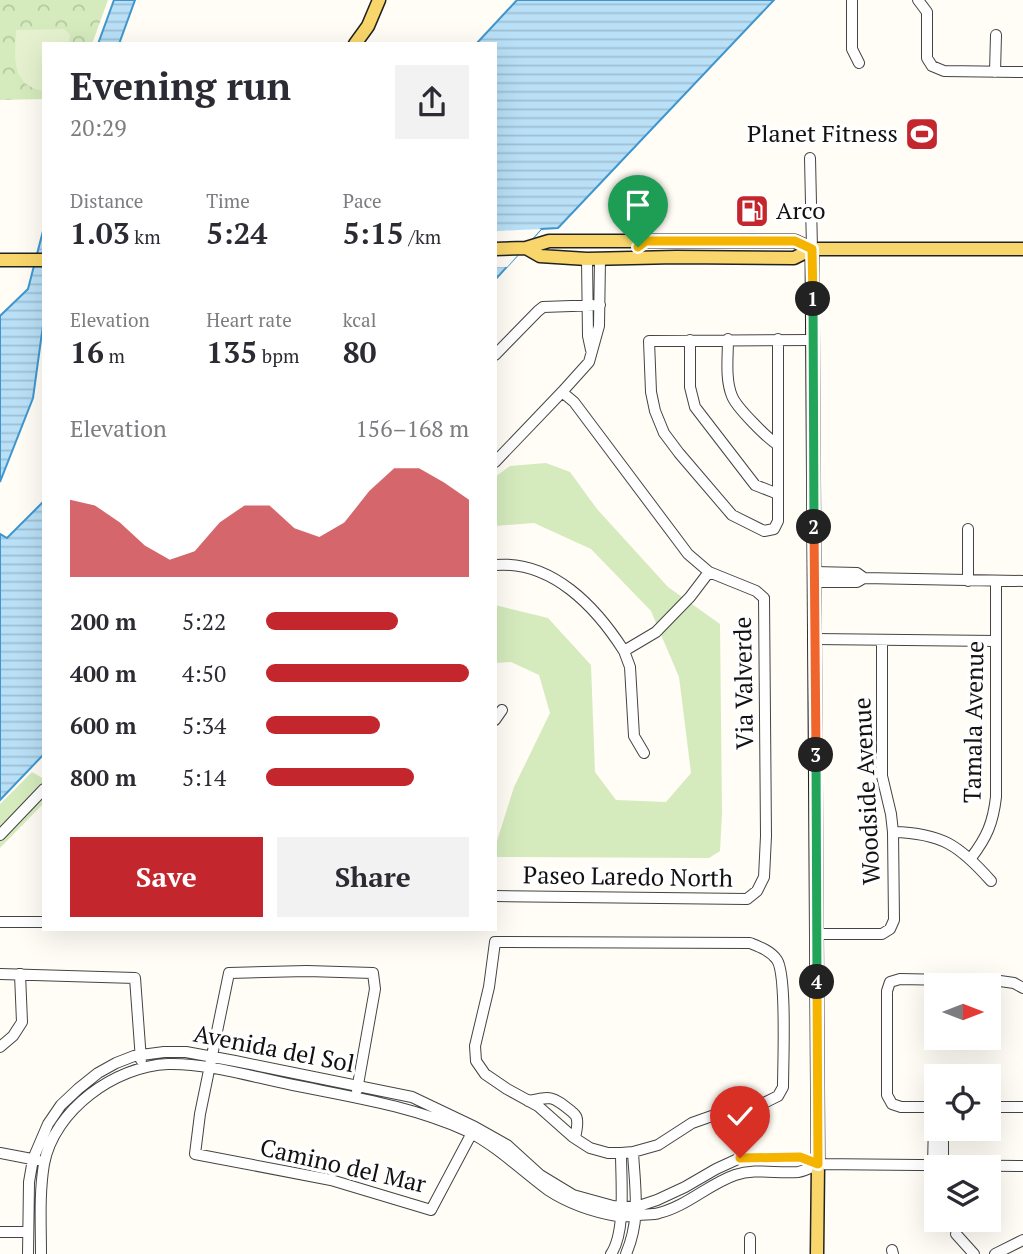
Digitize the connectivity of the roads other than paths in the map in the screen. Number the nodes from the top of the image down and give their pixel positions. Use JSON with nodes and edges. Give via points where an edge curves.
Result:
{"nodes":[{"id":1,"x":379,"y":0,"type":"edge"},
{"id":2,"x":852,"y":0,"type":"edge"},
{"id":3,"x":918,"y":0,"type":"edge"},
{"id":4,"x":996,"y":35,"type":"dead end"},
{"id":5,"x":356,"y":42,"type":"edge"},
{"id":6,"x":859,"y":63,"type":"dead end"},
{"id":7,"x":995,"y":72,"type":"junction"},
{"id":8,"x":1023,"y":72,"type":"edge"},
{"id":9,"x":810,"y":158,"type":"dead end"},
{"id":10,"x":646,"y":241,"type":"junction"},
{"id":11,"x":526,"y":248,"type":"junction"},
{"id":12,"x":497,"y":249,"type":"edge"},
{"id":13,"x":812,"y":249,"type":"junction"},
{"id":14,"x":1023,"y":249,"type":"edge"},
{"id":15,"x":594,"y":259,"type":"junction"},
{"id":16,"x":0,"y":260,"type":"edge"},
{"id":17,"x":42,"y":260,"type":"edge"},
{"id":18,"x":587,"y":305,"type":"junction"},
{"id":19,"x":600,"y":305,"type":"junction"},
{"id":20,"x":728,"y":339,"type":"junction"},
{"id":21,"x":778,"y":339,"type":"junction"},
{"id":22,"x":690,"y":340,"type":"junction"},
{"id":23,"x":813,"y":340,"type":"junction"},
{"id":24,"x":592,"y":351,"type":"junction"},
{"id":25,"x":497,"y":353,"type":"edge"},
{"id":26,"x":562,"y":393,"type":"junction"},
{"id":27,"x":778,"y":445,"type":"junction"},
{"id":28,"x":497,"y":460,"type":"edge"},
{"id":29,"x":778,"y":494,"type":"junction"},
{"id":30,"x":968,"y":528,"type":"dead end"},
{"id":31,"x":497,"y":565,"type":"edge"},
{"id":32,"x":709,"y":572,"type":"junction"},
{"id":33,"x":815,"y":577,"type":"junction"},
{"id":34,"x":968,"y":581,"type":"junction"},
{"id":35,"x":996,"y":581,"type":"junction"},
{"id":36,"x":1023,"y":582,"type":"edge"},
{"id":37,"x":815,"y":639,"type":"junction"},
{"id":38,"x":882,"y":640,"type":"junction"},
{"id":39,"x":996,"y":641,"type":"junction"},
{"id":40,"x":624,"y":651,"type":"junction"},
{"id":41,"x":502,"y":710,"type":"dead end"},
{"id":42,"x":497,"y":717,"type":"edge"},
{"id":43,"x":644,"y":753,"type":"dead end"},
{"id":44,"x":42,"y":791,"type":"edge"},
{"id":45,"x":893,"y":832,"type":"junction"},
{"id":46,"x":0,"y":835,"type":"edge"},
{"id":47,"x":971,"y":858,"type":"junction"},
{"id":48,"x":991,"y":881,"type":"dead end"},
{"id":49,"x":757,"y":891,"type":"joint"},
{"id":50,"x":497,"y":896,"type":"edge"},
{"id":51,"x":0,"y":922,"type":"edge"},
{"id":52,"x":42,"y":922,"type":"edge"},
{"id":53,"x":817,"y":934,"type":"junction"},
{"id":54,"x":0,"y":974,"type":"edge"},
{"id":55,"x":20,"y":974,"type":"junction"},
{"id":56,"x":1023,"y":988,"type":"edge"},
{"id":57,"x":0,"y":1047,"type":"edge"},
{"id":58,"x":140,"y":1055,"type":"junction"},
{"id":59,"x":213,"y":1056,"type":"junction"},
{"id":60,"x":143,"y":1068,"type":"junction"},
{"id":61,"x":211,"y":1068,"type":"junction"},
{"id":62,"x":357,"y":1086,"type":"junction"},
{"id":63,"x":355,"y":1098,"type":"junction"},
{"id":64,"x":528,"y":1101,"type":"junction"},
{"id":65,"x":924,"y":1107,"type":"edge"},
{"id":66,"x":1001,"y":1107,"type":"edge"},
{"id":67,"x":1023,"y":1107,"type":"edge"},
{"id":68,"x":473,"y":1130,"type":"junction"},
{"id":69,"x":575,"y":1138,"type":"junction"},
{"id":70,"x":634,"y":1152,"type":"junction"},
{"id":71,"x":0,"y":1153,"type":"edge"},
{"id":72,"x":621,"y":1153,"type":"junction"},
{"id":73,"x":33,"y":1159,"type":"junction"},
{"id":74,"x":44,"y":1162,"type":"junction"},
{"id":75,"x":818,"y":1164,"type":"junction"},
{"id":76,"x":924,"y":1166,"type":"edge"},
{"id":77,"x":1001,"y":1166,"type":"edge"},
{"id":78,"x":1023,"y":1166,"type":"edge"},
{"id":79,"x":637,"y":1211,"type":"junction"},
{"id":80,"x":620,"y":1212,"type":"junction"},
{"id":81,"x":0,"y":1232,"type":"edge"},
{"id":82,"x":28,"y":1232,"type":"junction"},
{"id":83,"x":956,"y":1234,"type":"dead end"},
{"id":84,"x":750,"y":1238,"type":"dead end"},
{"id":85,"x":1023,"y":1240,"type":"edge"},
{"id":86,"x":1014,"y":1250,"type":"edge"},
{"id":87,"x":29,"y":1254,"type":"edge"},
{"id":88,"x":41,"y":1254,"type":"edge"},
{"id":89,"x":611,"y":1254,"type":"edge"},
{"id":90,"x":626,"y":1254,"type":"edge"},
{"id":91,"x":750,"y":1254,"type":"edge"},
{"id":92,"x":817,"y":1254,"type":"edge"},
{"id":93,"x":974,"y":1254,"type":"edge"},
{"id":94,"x":995,"y":1254,"type":"edge"}],
"edges":[{"from":1,"to":5,"type":"main road"},
{"from":2,"to":6,"type":"street","via":[[852,48]]},
{"from":3,"to":7,"type":"street","via":[[927,12],[927,58],[932,66],[944,71]]},
{"from":4,"to":7,"type":"street"},
{"from":7,"to":8,"type":"street"},
{"from":9,"to":13,"type":"street"},
{"from":10,"to":11,"type":"main road","via":[[549,241]]},
{"from":10,"to":13,"type":"main road","via":[[795,241]]},
{"from":10,"to":15,"type":"main road","via":[[630,251],[589,254]]},
{"from":11,"to":12,"type":"main road"},
{"from":11,"to":15,"type":"main road","via":[[540,256]]},
{"from":13,"to":14,"type":"main road"},
{"from":13,"to":15,"type":"main road","via":[[794,258]]},
{"from":13,"to":23,"type":"main road"},
{"from":15,"to":18,"type":"street"},
{"from":15,"to":19,"type":"street"},
{"from":16,"to":17,"type":"main road"},
{"from":18,"to":19,"type":"street"},
{"from":18,"to":24,"type":"street"},
{"from":18,"to":25,"type":"street","via":[[543,307]]},
{"from":19,"to":24,"type":"street"},
{"from":20,"to":21,"type":"street"},
{"from":20,"to":22,"type":"street"},
{"from":20,"to":27,"type":"street","via":[[732,397]]},
{"from":21,"to":23,"type":"street"},
{"from":21,"to":27,"type":"street"},
{"from":22,"to":29,"type":"street","via":[[695,407],[755,485]]},
{"from":22,"to":29,"type":"street","via":[[649,341],[651,393],[664,433],[732,515],[764,531],[774,529]]},
{"from":23,"to":33,"type":"main road"},
{"from":24,"to":26,"type":"street","via":[[589,362]]},
{"from":26,"to":28,"type":"street"},
{"from":26,"to":32,"type":"street","name":"Via Valverde","via":[[574,402],[688,554]]},
{"from":27,"to":29,"type":"street"},
{"from":30,"to":34,"type":"street"},
{"from":31,"to":40,"type":"street","via":[[550,575],[572,589],[612,631]]},
{"from":32,"to":40,"type":"street","via":[[656,632]]},
{"from":32,"to":49,"type":"street","name":"Via Valverde","via":[[764,598],[766,836],[764,877]]},
{"from":33,"to":34,"type":"street","via":[[857,573],[864,578]]},
{"from":33,"to":37,"type":"main road"},
{"from":34,"to":35,"type":"street"},
{"from":35,"to":36,"type":"street"},
{"from":35,"to":39,"type":"street","name":"Tamala Avenue"},
{"from":37,"to":38,"type":"street"},
{"from":37,"to":53,"type":"main road"},
{"from":38,"to":39,"type":"street"},
{"from":38,"to":45,"type":"street","name":"Woodside Avenue","via":[[882,776]]},
{"from":39,"to":47,"type":"street","name":"Tamala Avenue","via":[[996,797],[989,831]]},
{"from":40,"to":43,"type":"street","via":[[630,667],[634,736]]},
{"from":41,"to":42,"type":"street"},
{"from":44,"to":46,"type":"street"},
{"from":45,"to":47,"type":"street","via":[[931,836]]},
{"from":45,"to":53,"type":"street","name":"Woodside Avenue","via":[[894,920],[890,929],[882,934]]},
{"from":47,"to":48,"type":"street"},
{"from":49,"to":50,"type":"street","name":"Paseo Laredo North","via":[[747,899]]},
{"from":51,"to":52,"type":"street"},
{"from":53,"to":75,"type":"main road"},
{"from":54,"to":55,"type":"street"},
{"from":55,"to":57,"type":"street","via":[[22,1022]]},
{"from":55,"to":58,"type":"street","via":[[135,978]]},
{"from":56,"to":65,"type":"street","via":[[1000,981],[890,982],[887,1095],[892,1104],[901,1107]]},
{"from":58,"to":59,"type":"street","name":"Avenida del Sol","via":[[186,1052]]},
{"from":58,"to":60,"type":"street"},
{"from":58,"to":73,"type":"street","name":"Avenida del Sol","via":[[98,1073],[61,1105]]},
{"from":59,"to":61,"type":"street"},
{"from":59,"to":62,"type":"street","name":"Avenida del Sol"},
{"from":59,"to":62,"type":"street","via":[[229,973],[373,972],[375,989]]},
{"from":60,"to":61,"type":"street","name":"Avenida del Sol","via":[[167,1064]]},
{"from":60,"to":74,"type":"street","name":"Avenida del Sol","via":[[122,1074],[85,1098],[60,1128]]},
{"from":61,"to":63,"type":"street","name":"Avenida del Sol"},
{"from":61,"to":68,"type":"street","name":"Camino del Mar","via":[[195,1154],[331,1180],[430,1210]]},
{"from":62,"to":63,"type":"street"},
{"from":62,"to":68,"type":"street","name":"Avenida del Sol","via":[[412,1097]]},
{"from":63,"to":68,"type":"street","name":"Avenida del Sol"},
{"from":64,"to":69,"type":"street"},
{"from":64,"to":69,"type":"street","via":[[557,1099],[576,1116]]},
{"from":64,"to":70,"type":"street","via":[[485,1073],[476,1061],[495,942],[750,943],[764,948],[778,961],[783,980],[783,1087],[778,1096],[692,1124],[659,1145]]},
{"from":66,"to":67,"type":"street"},
{"from":68,"to":80,"type":"street","name":"Avenida del Sol","via":[[560,1197],[589,1209]]},
{"from":69,"to":72,"type":"street","via":[[590,1148]]},
{"from":70,"to":72,"type":"street"},
{"from":70,"to":79,"type":"street"},
{"from":71,"to":73,"type":"street"},
{"from":72,"to":80,"type":"street"},
{"from":73,"to":74,"type":"street"},
{"from":73,"to":82,"type":"street","name":"Avenida del Sol"},
{"from":74,"to":88,"type":"street","name":"Avenida del Sol"},
{"from":75,"to":76,"type":"street"},
{"from":75,"to":79,"type":"street","name":"Avenida del Sol","via":[[800,1172],[737,1174],[659,1213]]},
{"from":75,"to":79,"type":"street","name":"Avenida del Sol","via":[[800,1157],[740,1158]]},
{"from":75,"to":92,"type":"main road"},
{"from":77,"to":78,"type":"street"},
{"from":79,"to":80,"type":"street","name":"Avenida del Sol"},
{"from":79,"to":90,"type":"street"},
{"from":80,"to":89,"type":"street","via":[[620,1233]]},
{"from":81,"to":82,"type":"street"},
{"from":82,"to":87,"type":"street","name":"Avenida del Sol"},
{"from":83,"to":93,"type":"street"},
{"from":84,"to":91,"type":"street"},
{"from":85,"to":86,"type":"street"},
{"from":86,"to":94,"type":"street"}]}
